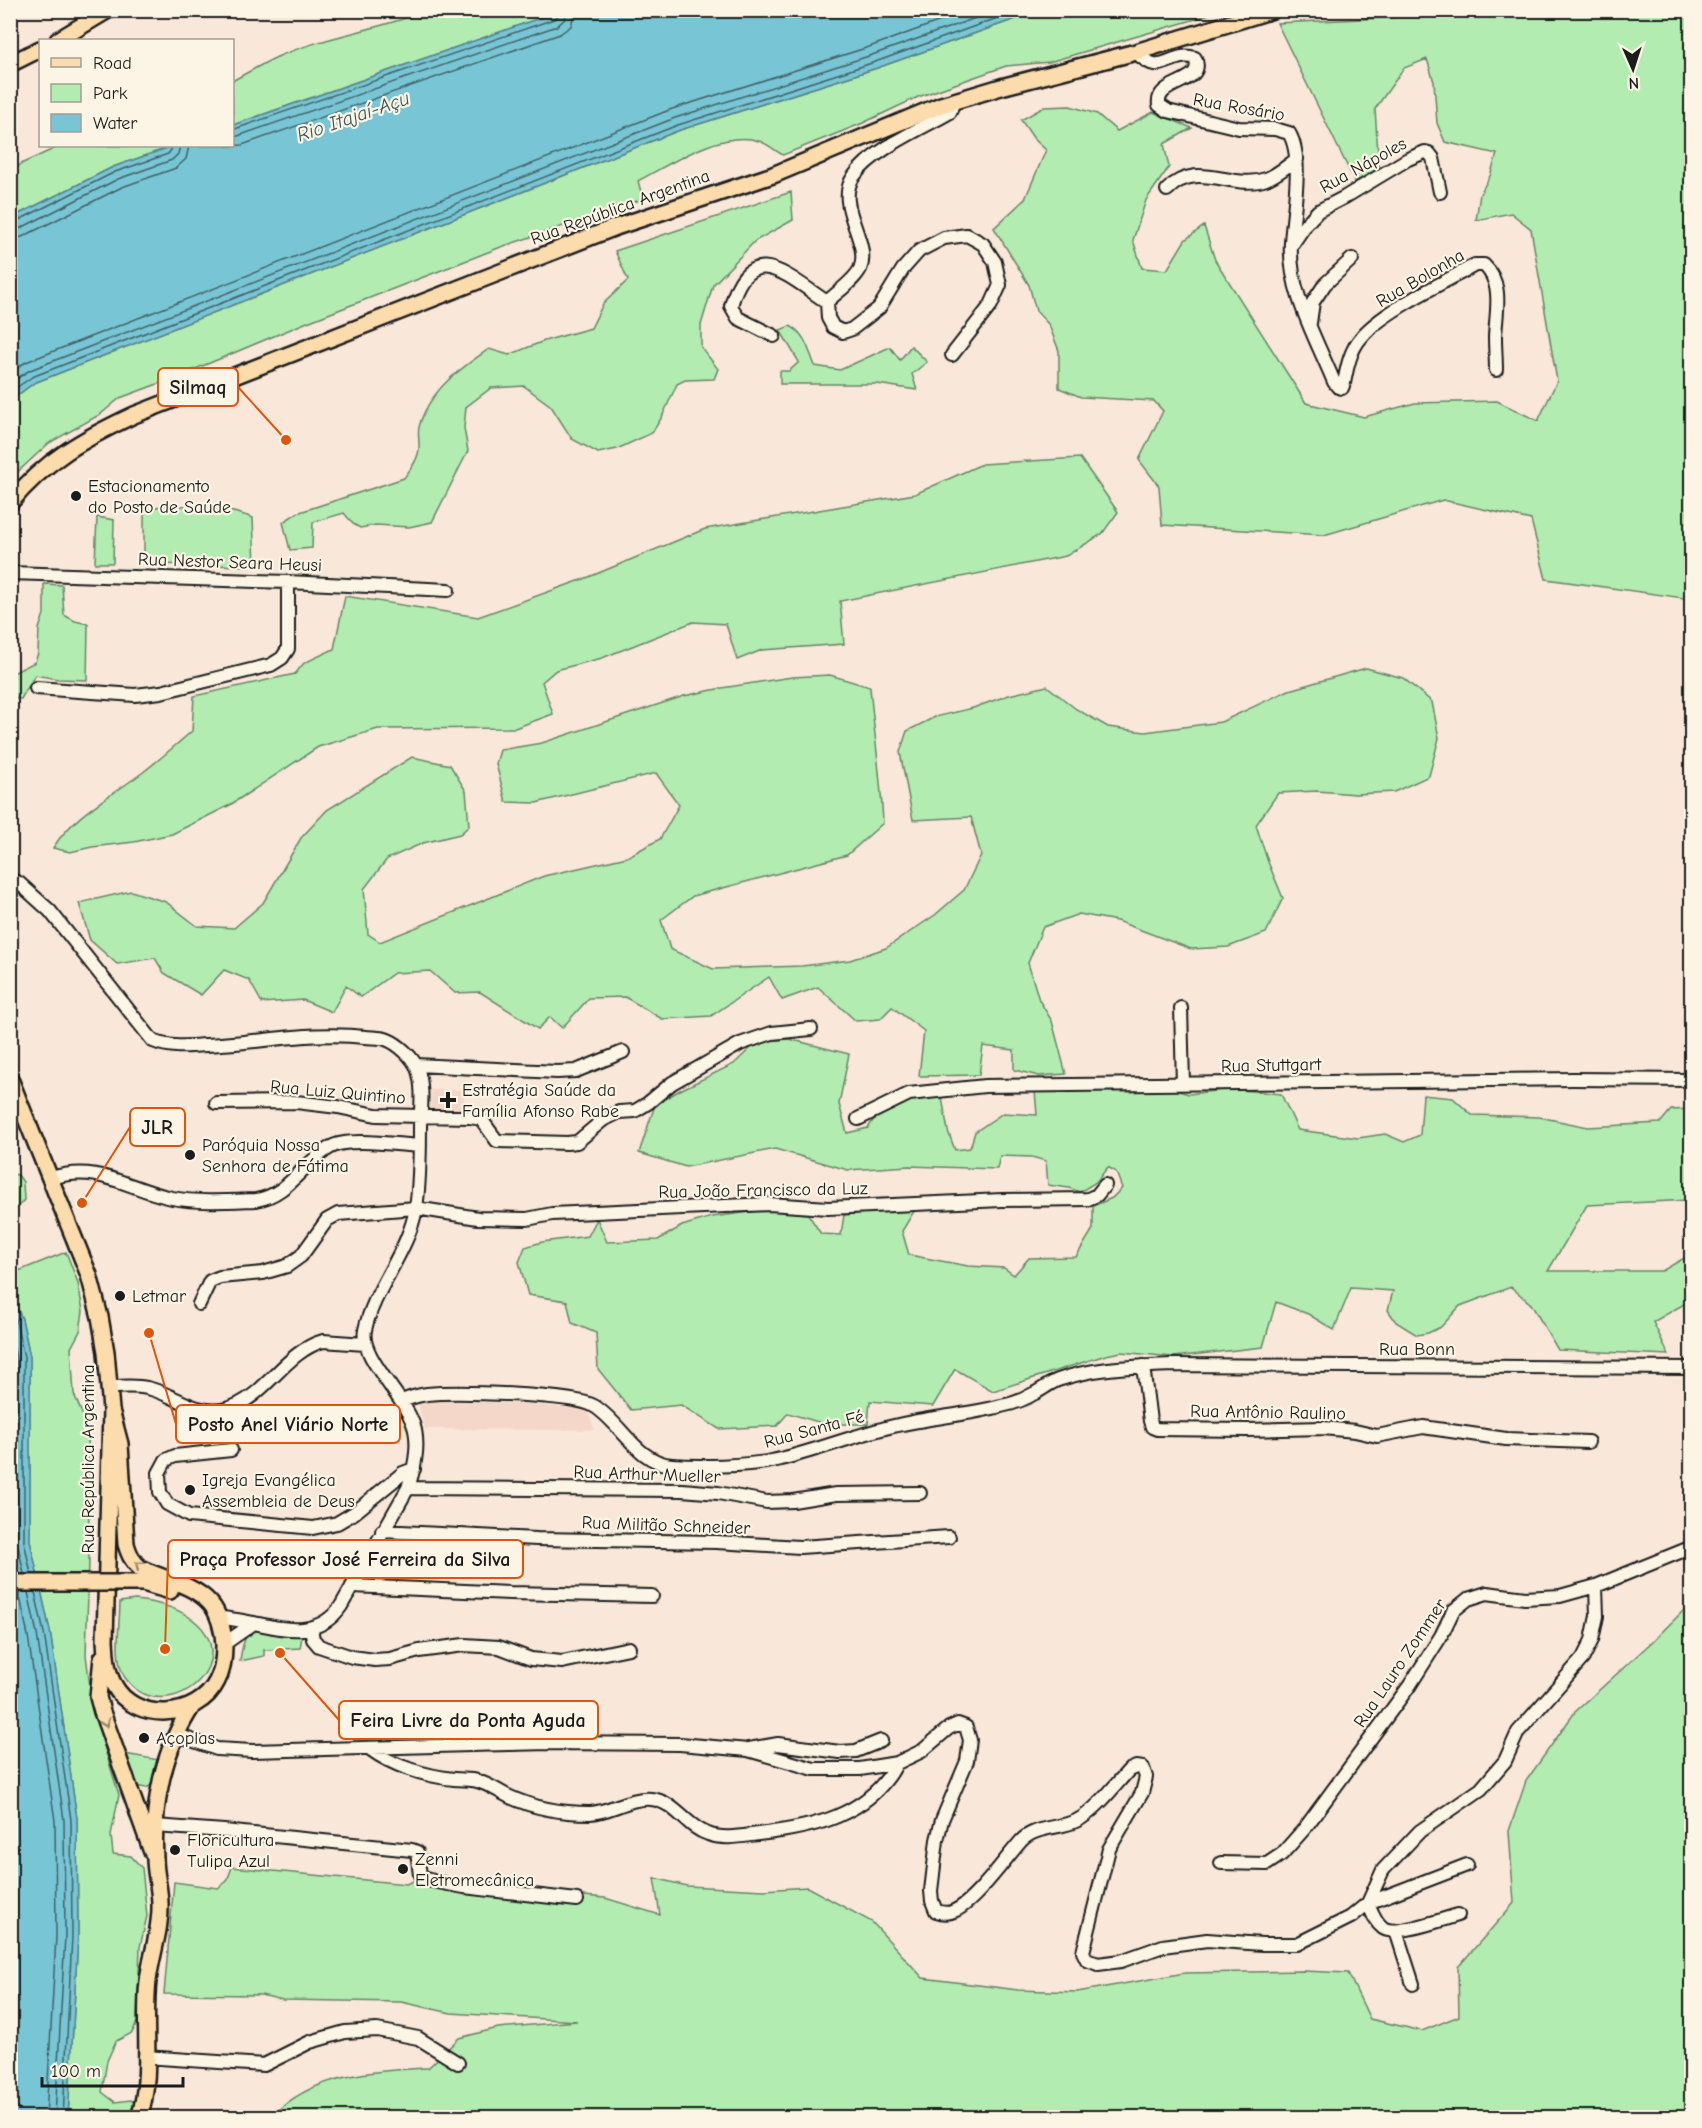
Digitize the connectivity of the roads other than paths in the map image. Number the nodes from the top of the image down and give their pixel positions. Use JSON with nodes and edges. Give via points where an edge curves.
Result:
{"nodes":[{"id":1,"x":108,"y":10,"type":"edge"},
{"id":2,"x":1273,"y":10,"type":"edge"},
{"id":3,"x":60,"y":39,"type":"edge"},
{"id":4,"x":39,"y":50,"type":"edge"},
{"id":5,"x":1136,"y":52,"type":"junction"},
{"id":6,"x":10,"y":64,"type":"edge"},
{"id":7,"x":954,"y":100,"type":"junction"},
{"id":8,"x":1297,"y":159,"type":"junction"},
{"id":9,"x":1167,"y":190,"type":"dead end"},
{"id":10,"x":1440,"y":192,"type":"dead end"},
{"id":11,"x":1291,"y":246,"type":"junction"},
{"id":12,"x":1352,"y":259,"type":"dead end"},
{"id":13,"x":827,"y":302,"type":"junction"},
{"id":14,"x":1309,"y":325,"type":"junction"},
{"id":15,"x":774,"y":336,"type":"dead end"},
{"id":16,"x":952,"y":355,"type":"dead end"},
{"id":17,"x":1496,"y":370,"type":"dead end"},
{"id":18,"x":1341,"y":388,"type":"joint"},
{"id":19,"x":10,"y":502,"type":"edge"},
{"id":20,"x":10,"y":573,"type":"edge"},
{"id":21,"x":288,"y":582,"type":"junction"},
{"id":22,"x":448,"y":590,"type":"dead end"},
{"id":23,"x":36,"y":688,"type":"dead end"},
{"id":24,"x":10,"y":879,"type":"edge"},
{"id":25,"x":1181,"y":1008,"type":"dead end"},
{"id":26,"x":811,"y":1029,"type":"dead end"},
{"id":27,"x":623,"y":1053,"type":"dead end"},
{"id":28,"x":416,"y":1065,"type":"junction"},
{"id":29,"x":10,"y":1079,"type":"edge"},
{"id":30,"x":1692,"y":1080,"type":"edge"},
{"id":31,"x":1183,"y":1084,"type":"junction"},
{"id":32,"x":216,"y":1103,"type":"dead end"},
{"id":33,"x":420,"y":1117,"type":"junction"},
{"id":34,"x":858,"y":1119,"type":"dead end"},
{"id":35,"x":420,"y":1146,"type":"junction"},
{"id":36,"x":51,"y":1178,"type":"junction"},
{"id":37,"x":1105,"y":1185,"type":"dead end"},
{"id":38,"x":416,"y":1209,"type":"junction"},
{"id":39,"x":199,"y":1304,"type":"dead end"},
{"id":40,"x":365,"y":1344,"type":"junction"},
{"id":41,"x":1143,"y":1366,"type":"junction"},
{"id":42,"x":1692,"y":1368,"type":"edge"},
{"id":43,"x":110,"y":1387,"type":"junction"},
{"id":44,"x":401,"y":1401,"type":"junction"},
{"id":45,"x":111,"y":1410,"type":"junction"},
{"id":46,"x":1588,"y":1442,"type":"dead end"},
{"id":47,"x":231,"y":1450,"type":"dead end"},
{"id":48,"x":414,"y":1469,"type":"junction"},
{"id":49,"x":408,"y":1488,"type":"junction"},
{"id":50,"x":920,"y":1493,"type":"dead end"},
{"id":51,"x":382,"y":1531,"type":"junction"},
{"id":52,"x":949,"y":1537,"type":"dead end"},
{"id":53,"x":1692,"y":1547,"type":"edge"},
{"id":54,"x":10,"y":1583,"type":"edge"},
{"id":55,"x":352,"y":1586,"type":"junction"},
{"id":56,"x":1596,"y":1587,"type":"junction"},
{"id":57,"x":652,"y":1596,"type":"dead end"},
{"id":58,"x":217,"y":1618,"type":"junction"},
{"id":59,"x":254,"y":1623,"type":"junction"},
{"id":60,"x":311,"y":1628,"type":"junction"},
{"id":61,"x":105,"y":1640,"type":"junction"},
{"id":62,"x":224,"y":1644,"type":"junction"},
{"id":63,"x":629,"y":1648,"type":"dead end"},
{"id":64,"x":193,"y":1705,"type":"junction"},
{"id":65,"x":177,"y":1735,"type":"junction"},
{"id":66,"x":880,"y":1741,"type":"dead end"},
{"id":67,"x":370,"y":1749,"type":"junction"},
{"id":68,"x":748,"y":1750,"type":"junction"},
{"id":69,"x":897,"y":1763,"type":"junction"},
{"id":70,"x":129,"y":1791,"type":"junction"},
{"id":71,"x":158,"y":1797,"type":"junction"},
{"id":72,"x":155,"y":1826,"type":"junction"},
{"id":73,"x":155,"y":1860,"type":"junction"},
{"id":74,"x":1221,"y":1863,"type":"dead end"},
{"id":75,"x":1467,"y":1865,"type":"dead end"},
{"id":76,"x":577,"y":1900,"type":"dead end"},
{"id":77,"x":1368,"y":1903,"type":"junction"},
{"id":78,"x":1458,"y":1915,"type":"dead end"},
{"id":79,"x":1396,"y":1931,"type":"junction"},
{"id":80,"x":1413,"y":1983,"type":"dead end"},
{"id":81,"x":145,"y":2057,"type":"junction"},
{"id":82,"x":458,"y":2063,"type":"dead end"},
{"id":83,"x":139,"y":2118,"type":"edge"}],
"edges":[{"from":1,"to":3,"type":"main road"},
{"from":2,"to":5,"type":"main road","name":"Rua República Argentina"},
{"from":4,"to":6,"type":"main road"},
{"from":5,"to":7,"type":"main road","name":"Rua República Argentina"},
{"from":5,"to":8,"type":"street","name":"Rua Rosário","via":[[1145,63],[1156,65],[1186,56],[1195,58],[1196,70],[1191,76],[1163,90],[1159,105],[1168,111],[1239,128],[1288,133],[1294,141]]},
{"from":7,"to":13,"type":"street","via":[[950,112],[879,154],[852,178],[847,197],[863,259],[859,272]]},
{"from":7,"to":19,"type":"main road","name":"Rua República Argentina","via":[[773,175],[616,227],[134,415],[72,446]]},
{"from":8,"to":9,"type":"street","via":[[1265,180],[1190,175],[1176,180]]},
{"from":8,"to":11,"type":"street","name":"Rua Rosário"},
{"from":10,"to":11,"type":"street","name":"Rua Nápoles","via":[[1432,158],[1425,152],[1318,211]]},
{"from":11,"to":14,"type":"street","name":"Rua Rosário","via":[[1294,274]]},
{"from":12,"to":14,"type":"street","via":[[1325,284],[1313,302]]},
{"from":13,"to":15,"type":"street","via":[[772,267],[758,268],[747,275],[735,290],[731,306],[738,318]]},
{"from":13,"to":16,"type":"street","via":[[833,327],[843,332],[852,329],[879,308],[919,251],[944,238],[967,235],[983,244],[995,262],[1000,285],[991,305]]},
{"from":14,"to":18,"type":"street","name":"Rua Rosário","via":[[1334,382]]},
{"from":17,"to":18,"type":"street","name":"Rua Bolonha","via":[[1499,301],[1492,273],[1484,265],[1474,265],[1387,316],[1361,336]]},
{"from":20,"to":21,"type":"street","name":"Rua Nestor Seara Heusi"},
{"from":21,"to":22,"type":"street","name":"Rua Nestor Seara Heusi"},
{"from":21,"to":23,"type":"street","via":[[288,649],[272,665],[135,695]]},
{"from":24,"to":28,"type":"street","via":[[20,883],[50,911],[153,1041],[186,1046],[340,1034],[388,1040],[404,1050]]},
{"from":25,"to":31,"type":"street"},
{"from":26,"to":33,"type":"street","name":"Rua Luiz Quintino","via":[[772,1033],[740,1044],[672,1083],[635,1111],[619,1112],[603,1120],[577,1142],[497,1141],[481,1119]]},
{"from":27,"to":28,"type":"street","via":[[576,1071]]},
{"from":28,"to":33,"type":"street"},
{"from":29,"to":36,"type":"main road","name":"Rua República Argentina"},
{"from":30,"to":31,"type":"street","name":"Rua Stuttgart"},
{"from":31,"to":34,"type":"street","name":"Rua Stuttgart","via":[[985,1086],[909,1094]]},
{"from":32,"to":33,"type":"street","name":"Rua Luiz Quintino","via":[[296,1102],[376,1115]]},
{"from":33,"to":35,"type":"street"},
{"from":35,"to":36,"type":"street","via":[[344,1142],[311,1161],[269,1198],[256,1200],[176,1199],[101,1175],[63,1174]]},
{"from":35,"to":38,"type":"street"},
{"from":36,"to":43,"type":"main road","name":"Rua República Argentina","via":[[89,1275],[100,1317]]},
{"from":37,"to":38,"type":"street","name":"Rua João Francisco da Luz","via":[[1088,1199],[828,1208],[770,1204],[552,1214],[527,1219],[478,1218]]},
{"from":38,"to":39,"type":"street","name":"Rua João Francisco da Luz","via":[[338,1214],[327,1220],[301,1256],[288,1266],[210,1281]]},
{"from":38,"to":40,"type":"street","via":[[410,1231],[369,1317]]},
{"from":40,"to":43,"type":"street","via":[[317,1343],[287,1363],[244,1401],[224,1410],[210,1411],[148,1388]]},
{"from":40,"to":44,"type":"street"},
{"from":41,"to":42,"type":"street","name":"Rua Bonn"},
{"from":41,"to":44,"type":"street","name":"Rua Santa Fé","via":[[1079,1373],[1004,1406],[900,1424],[770,1461],[738,1464],[669,1465],[647,1456],[606,1415],[578,1400],[429,1393]]},
{"from":41,"to":46,"type":"street","name":"Rua Antônio Raulino","via":[[1150,1421],[1157,1429],[1323,1428],[1377,1436],[1423,1427],[1506,1439]]},
{"from":43,"to":45,"type":"main road","name":"Rua República Argentina"},
{"from":44,"to":48,"type":"street","via":[[415,1432]]},
{"from":58,"to":45,"type":"main road","one_way":true,"via":[[208,1601],[133,1562],[126,1544],[120,1444]]},
{"from":45,"to":61,"type":"main road","name":"Rua República Argentina"},
{"from":47,"to":48,"type":"street","via":[[166,1460],[159,1473],[160,1492],[167,1504],[189,1516],[313,1528],[337,1523],[403,1473]]},
{"from":48,"to":49,"type":"street"},
{"from":49,"to":50,"type":"street","name":"Rua Arthur Mueller","via":[[682,1490],[768,1502],[836,1494]]},
{"from":49,"to":51,"type":"street"},
{"from":51,"to":52,"type":"street","name":"Rua Militão Schneider","via":[[800,1547]]},
{"from":51,"to":55,"type":"street"},
{"from":53,"to":56,"type":"street","name":"Rua Lauro Zommer"},
{"from":54,"to":58,"type":"main road","bridge":true,"via":[[143,1583],[159,1586]]},
{"from":55,"to":57,"type":"street"},
{"from":55,"to":60,"type":"street","via":[[334,1616]]},
{"from":56,"to":74,"type":"street","name":"Rua Lauro Zommer","via":[[1560,1596],[1525,1598],[1487,1593],[1468,1599],[1453,1611],[1410,1685],[1282,1854],[1268,1864]]},
{"from":56,"to":77,"type":"street","via":[[1597,1616],[1583,1658],[1518,1732],[1505,1761],[1481,1789],[1420,1831],[1383,1869]]},
{"from":58,"to":59,"type":"street"},
{"from":58,"to":62,"type":"main road"},
{"from":59,"to":60,"type":"street","via":[[297,1630]]},
{"from":59,"to":62,"type":"street"},
{"from":60,"to":63,"type":"street","via":[[319,1646],[375,1660],[464,1645],[500,1647],[531,1659],[562,1662]]},
{"from":61,"to":64,"type":"main road","via":[[110,1678],[127,1701],[169,1713]]},
{"from":61,"to":70,"type":"main road","one_way":true,"via":[[98,1697]]},
{"from":62,"to":64,"type":"main road","via":[[217,1682]]},
{"from":64,"to":65,"type":"main road"},
{"from":65,"to":67,"type":"street","via":[[217,1749]]},
{"from":65,"to":71,"type":"main road"},
{"from":66,"to":68,"type":"street","via":[[856,1751],[778,1743]]},
{"from":67,"to":68,"type":"street","via":[[559,1743],[680,1744]]},
{"from":67,"to":69,"type":"street","via":[[386,1761],[479,1782],[510,1798],[555,1811],[592,1813],[640,1799],[663,1801],[700,1832],[737,1837],[832,1820],[867,1799],[890,1777]]},
{"from":68,"to":69,"type":"street","via":[[814,1769],[860,1769]]},
{"from":69,"to":77,"type":"street","via":[[922,1751],[949,1728],[958,1724],[966,1727],[970,1740],[967,1761],[937,1840],[931,1891],[936,1911],[943,1913],[954,1911],[977,1893],[1023,1838],[1077,1820],[1130,1770],[1143,1768],[1146,1777],[1142,1793],[1109,1849],[1083,1952],[1087,1960],[1098,1964],[1207,1940],[1297,1944],[1351,1917]]},
{"from":70,"to":71,"type":"main road","via":[[141,1803]]},
{"from":70,"to":73,"type":"main road"},
{"from":71,"to":72,"type":"main road"},
{"from":72,"to":73,"type":"main road"},
{"from":72,"to":76,"type":"street","via":[[412,1850],[417,1852],[420,1875],[432,1881]]},
{"from":73,"to":81,"type":"main road","via":[[159,1924],[148,1981]]},
{"from":75,"to":77,"type":"street"},
{"from":77,"to":79,"type":"street","via":[[1384,1930]]},
{"from":78,"to":79,"type":"street"},
{"from":79,"to":80,"type":"street"},
{"from":81,"to":82,"type":"street","via":[[264,2065],[310,2042],[345,2032],[377,2030],[418,2038]]},
{"from":81,"to":83,"type":"main road"}]}
